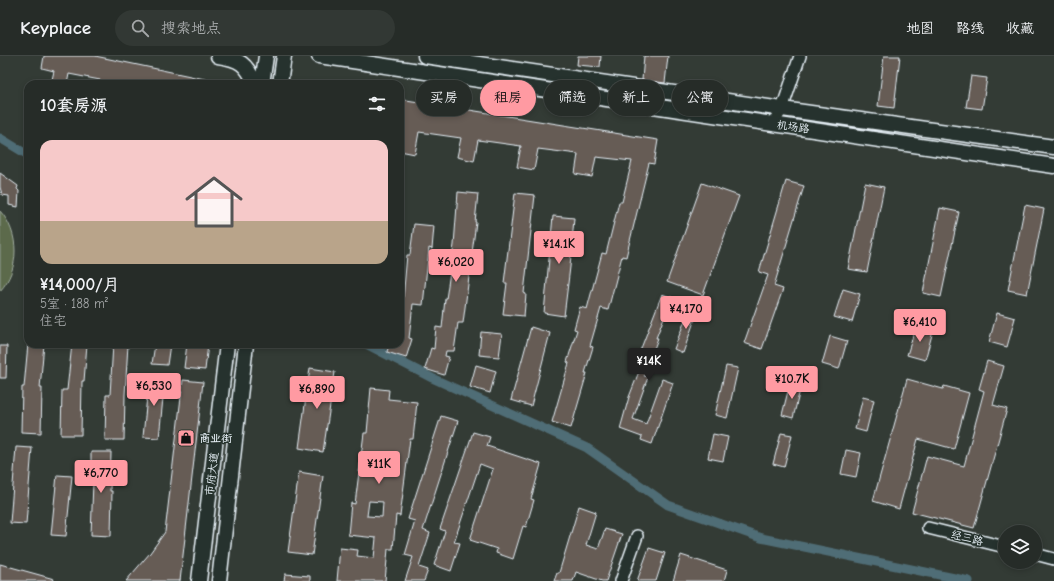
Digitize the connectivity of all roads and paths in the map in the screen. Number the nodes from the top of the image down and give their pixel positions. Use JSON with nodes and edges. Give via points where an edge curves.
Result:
{"nodes":[{"id":1,"x":218,"y":56,"type":"edge"},
{"id":2,"x":266,"y":56,"type":"edge"},
{"id":3,"x":284,"y":56,"type":"edge"},
{"id":4,"x":319,"y":56,"type":"edge"},
{"id":5,"x":425,"y":56,"type":"edge"},
{"id":6,"x":800,"y":56,"type":"edge"},
{"id":7,"x":253,"y":80,"type":"edge"},
{"id":8,"x":263,"y":80,"type":"edge"},
{"id":9,"x":281,"y":80,"type":"edge"},
{"id":10,"x":782,"y":109,"type":"junction"},
{"id":11,"x":773,"y":124,"type":"junction"},
{"id":12,"x":1054,"y":147,"type":"edge"},
{"id":13,"x":1054,"y":166,"type":"edge"},
{"id":14,"x":227,"y":348,"type":"edge"},
{"id":15,"x":246,"y":348,"type":"edge"},
{"id":16,"x":928,"y":528,"type":"dead end"},
{"id":17,"x":637,"y":536,"type":"dead end"},
{"id":18,"x":998,"y":545,"type":"edge"},
{"id":19,"x":1042,"y":556,"type":"edge"},
{"id":20,"x":1054,"y":559,"type":"edge"},
{"id":21,"x":199,"y":581,"type":"edge"},
{"id":22,"x":219,"y":581,"type":"edge"},
{"id":23,"x":621,"y":581,"type":"edge"}],
"edges":[{"from":1,"to":7,"type":"main road","via":[[234,58],[246,66]]},
{"from":2,"to":8,"type":"main road"},
{"from":3,"to":9,"type":"main road"},
{"from":4,"to":11,"type":"main road","name":"机场路"},
{"from":5,"to":10,"type":"main road","name":"机场路"},
{"from":6,"to":10,"type":"street"},
{"from":10,"to":11,"type":"street"},
{"from":10,"to":12,"type":"main road","name":"机场路"},
{"from":11,"to":13,"type":"main road","name":"机场路"},
{"from":14,"to":21,"type":"main road","name":"市府大道"},
{"from":15,"to":22,"type":"main road","name":"市府大道"},
{"from":16,"to":18,"type":"street","name":"经三路"},
{"from":17,"to":23,"type":"street"},
{"from":19,"to":20,"type":"street"}]}
